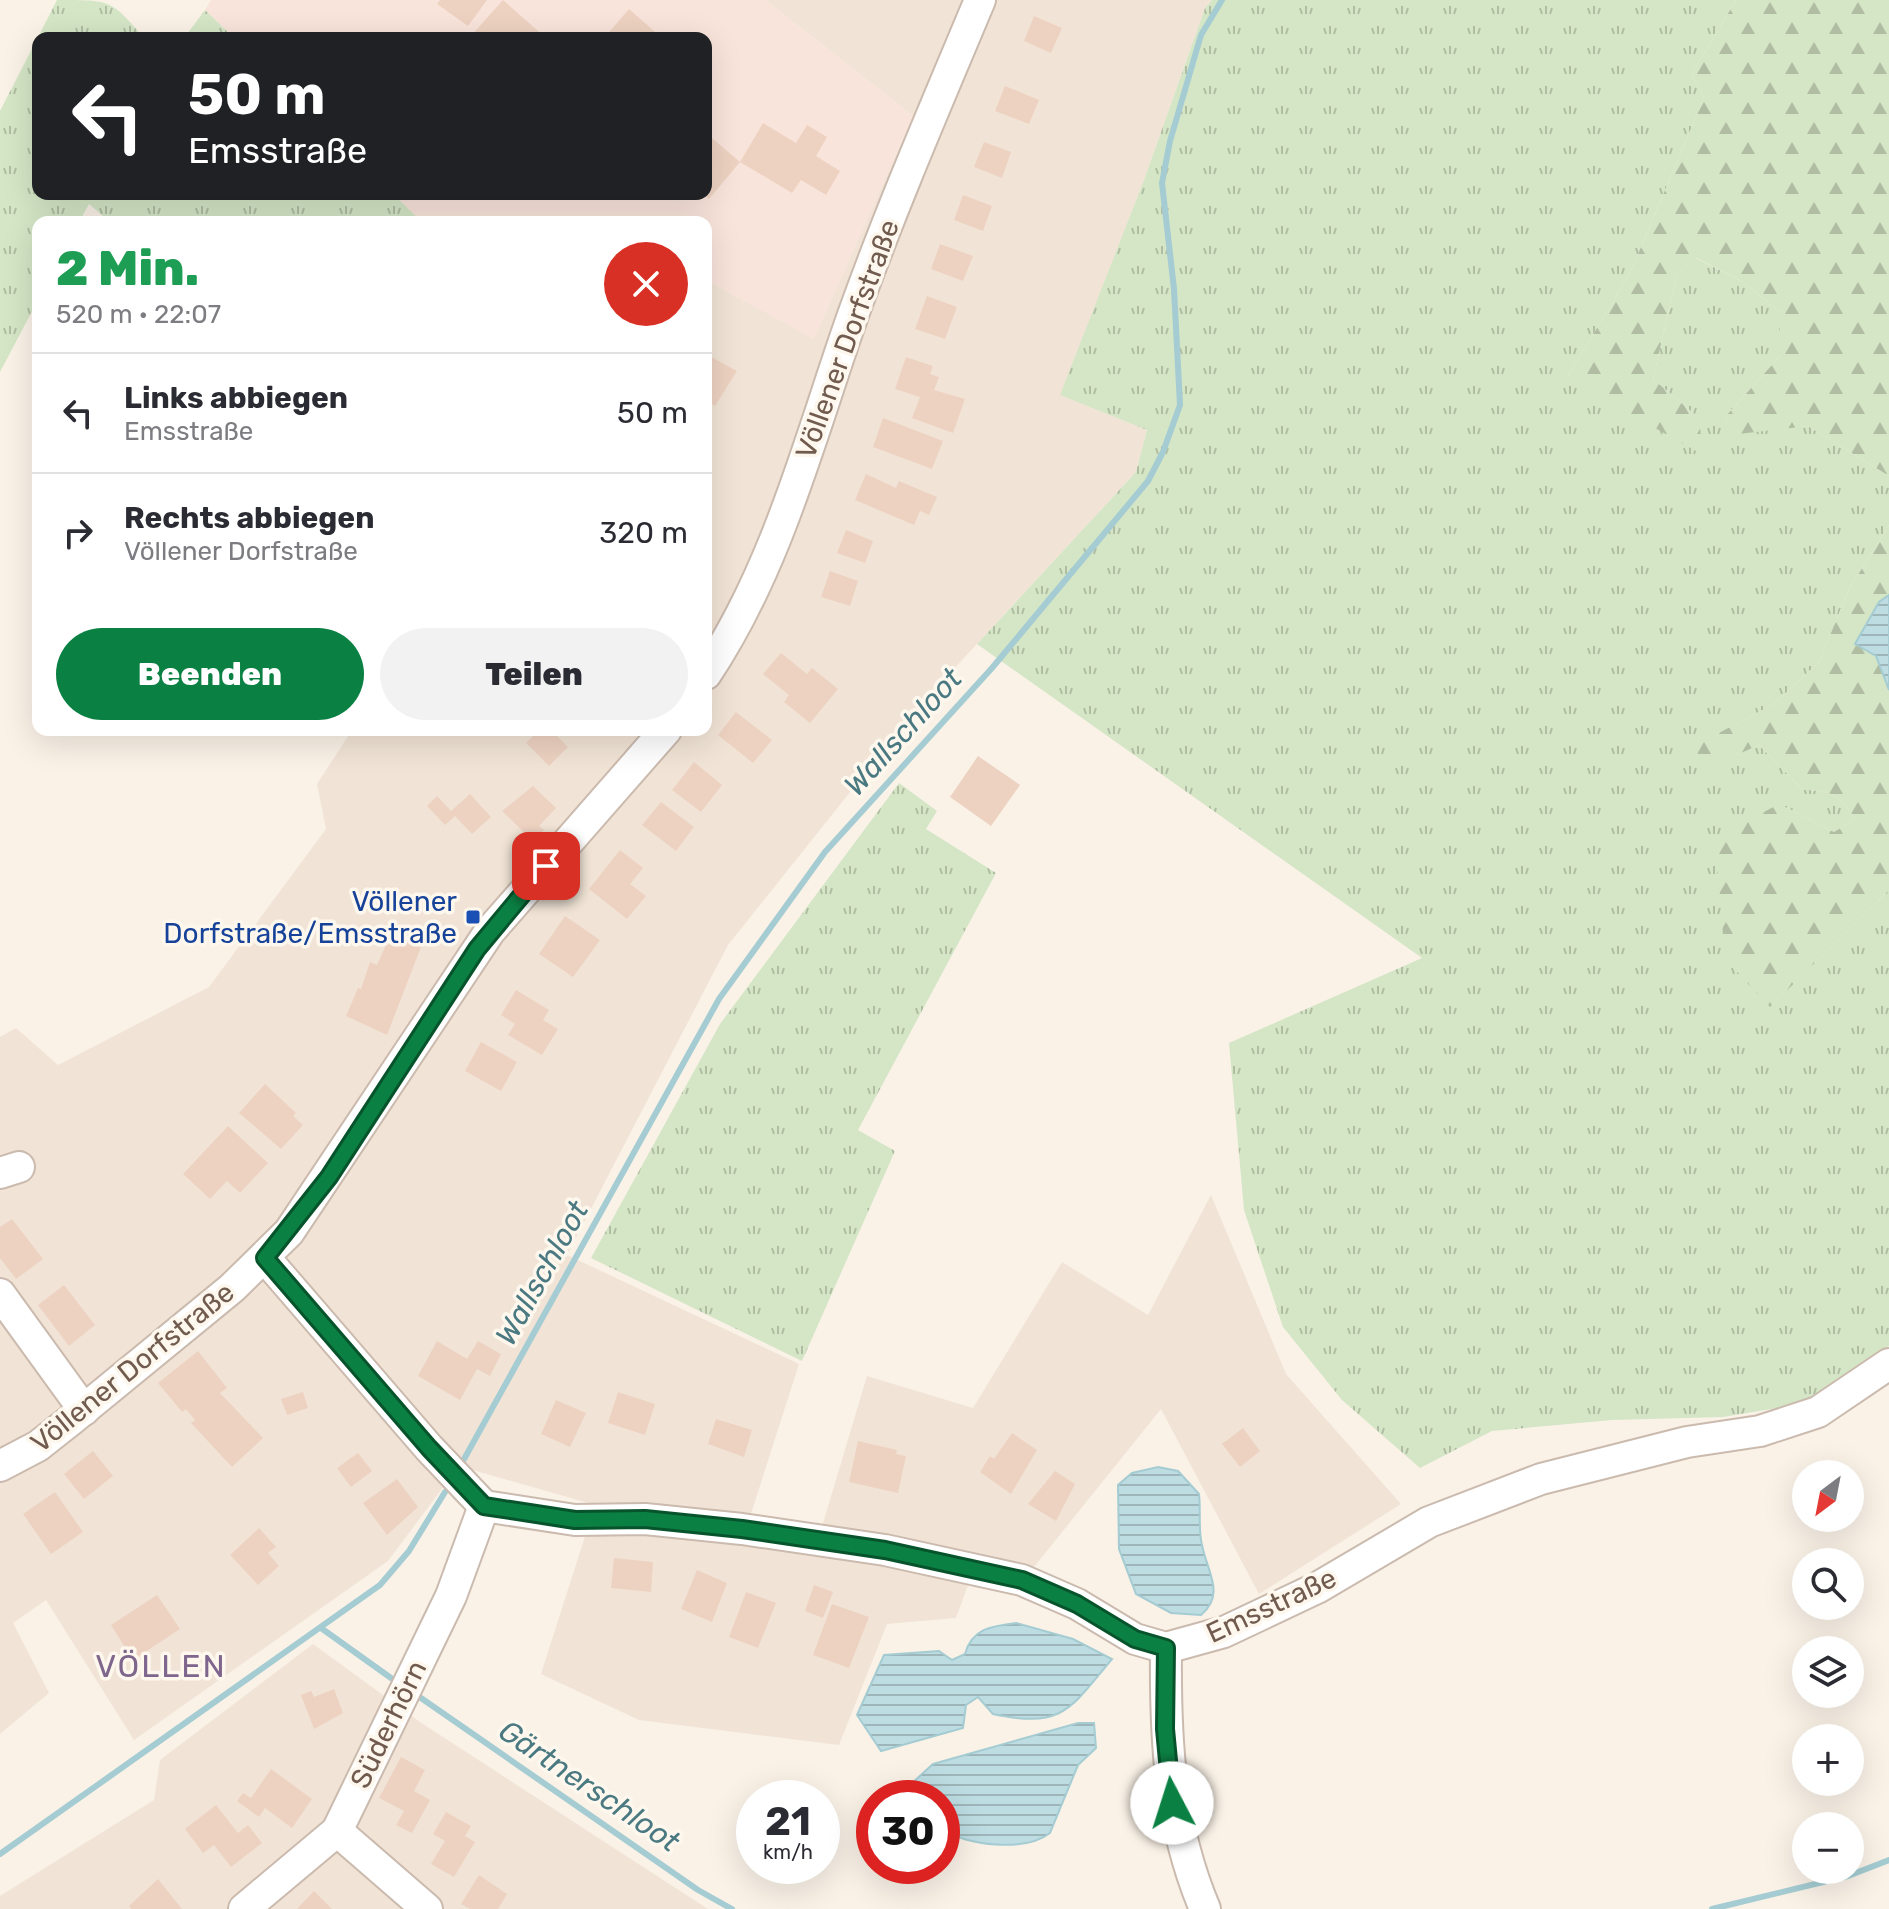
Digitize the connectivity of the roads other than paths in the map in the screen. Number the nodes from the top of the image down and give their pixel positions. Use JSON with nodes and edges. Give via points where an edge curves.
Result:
{"nodes":[{"id":1,"x":980,"y":0,"type":"edge"},
{"id":2,"x":712,"y":664,"type":"edge"},
{"id":3,"x":661,"y":736,"type":"edge"},
{"id":4,"x":265,"y":1258,"type":"junction"},
{"id":5,"x":0,"y":1294,"type":"edge"},
{"id":6,"x":1889,"y":1364,"type":"edge"},
{"id":7,"x":84,"y":1410,"type":"junction"},
{"id":8,"x":0,"y":1466,"type":"edge"},
{"id":9,"x":484,"y":1506,"type":"junction"},
{"id":10,"x":1166,"y":1648,"type":"junction"},
{"id":11,"x":337,"y":1831,"type":"junction"},
{"id":12,"x":244,"y":1909,"type":"edge"},
{"id":13,"x":427,"y":1909,"type":"edge"},
{"id":14,"x":1205,"y":1909,"type":"edge"}],
"edges":[{"from":1,"to":2,"type":"street","name":"Völlener Dorfstraße","via":[[883,233],[775,539]]},
{"from":3,"to":4,"type":"street","name":"Völlener Dorfstraße","via":[[490,931],[329,1177]]},
{"from":4,"to":7,"type":"street","name":"Völlener Dorfstraße"},
{"from":4,"to":9,"type":"street"},
{"from":5,"to":7,"type":"street"},
{"from":6,"to":10,"type":"street","name":"Emsstraße","via":[[1818,1412],[1789,1422],[1541,1479],[1429,1522],[1317,1588],[1224,1632]]},
{"from":7,"to":8,"type":"street","name":"Völlener Dorfstraße","via":[[38,1446]]},
{"from":9,"to":10,"type":"street","via":[[575,1520],[645,1519],[742,1529],[885,1550],[1022,1580],[1077,1604],[1135,1639]]},
{"from":9,"to":11,"type":"street","name":"Süderhörn","via":[[451,1596]]},
{"from":10,"to":14,"type":"street","via":[[1165,1729],[1172,1803],[1186,1865]]},
{"from":11,"to":12,"type":"street"},
{"from":11,"to":13,"type":"street"}]}
